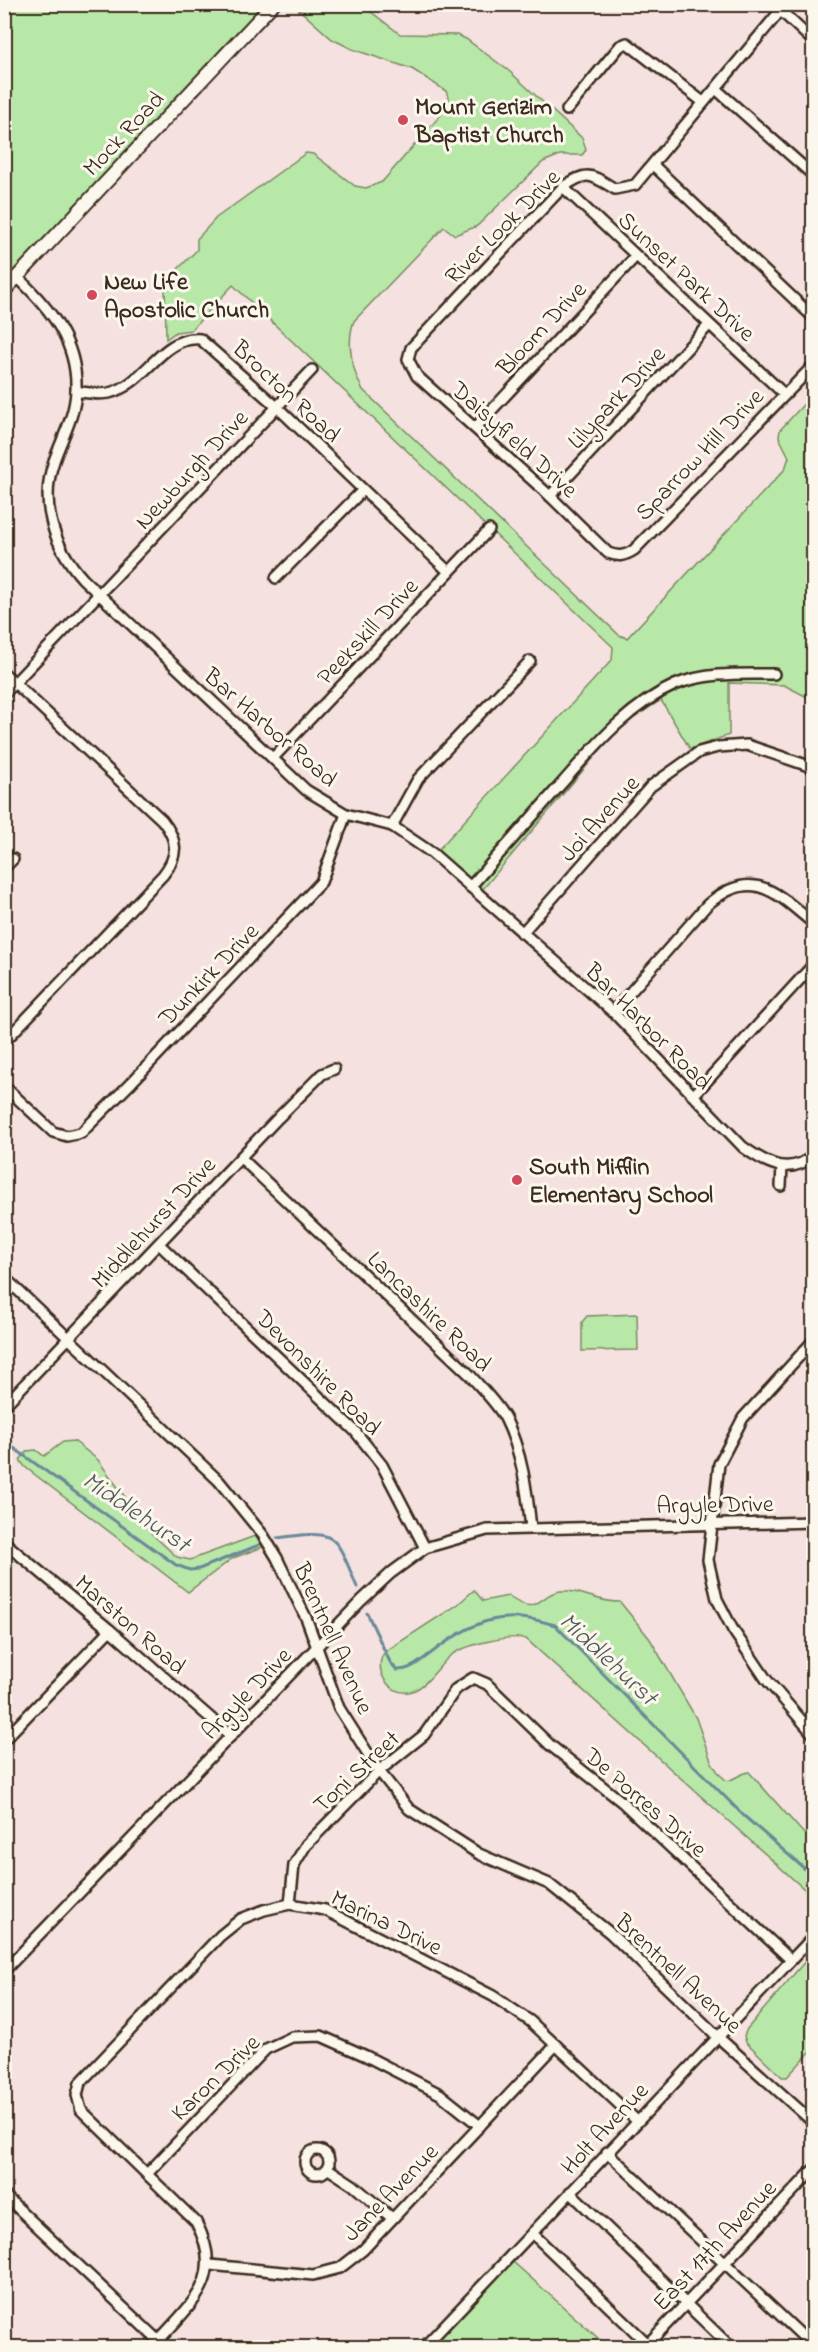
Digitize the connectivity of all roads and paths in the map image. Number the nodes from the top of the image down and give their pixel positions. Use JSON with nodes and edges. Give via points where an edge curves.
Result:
{"nodes":[{"id":1,"x":273,"y":4,"type":"edge"},
{"id":2,"x":784,"y":8,"type":"edge"},
{"id":3,"x":813,"y":42,"type":"edge"},
{"id":4,"x":717,"y":90,"type":"junction"},
{"id":5,"x":703,"y":102,"type":"junction"},
{"id":6,"x":567,"y":110,"type":"dead end"},
{"id":7,"x":652,"y":165,"type":"junction"},
{"id":8,"x":813,"y":177,"type":"edge"},
{"id":9,"x":563,"y":187,"type":"junction"},
{"id":10,"x":636,"y":256,"type":"junction"},
{"id":11,"x":17,"y":277,"type":"junction"},
{"id":12,"x":4,"y":291,"type":"edge"},
{"id":13,"x":813,"y":318,"type":"edge"},
{"id":14,"x":709,"y":325,"type":"junction"},
{"id":15,"x":411,"y":348,"type":"joint"},
{"id":16,"x":813,"y":365,"type":"edge"},
{"id":17,"x":312,"y":370,"type":"dead end"},
{"id":18,"x":76,"y":392,"type":"junction"},
{"id":19,"x":784,"y":394,"type":"junction"},
{"id":20,"x":277,"y":407,"type":"junction"},
{"id":21,"x":475,"y":428,"type":"junction"},
{"id":22,"x":363,"y":490,"type":"junction"},
{"id":23,"x":550,"y":496,"type":"junction"},
{"id":24,"x":489,"y":530,"type":"dead end"},
{"id":25,"x":608,"y":553,"type":"joint"},
{"id":26,"x":449,"y":572,"type":"junction"},
{"id":27,"x":276,"y":578,"type":"dead end"},
{"id":28,"x":99,"y":595,"type":"junction"},
{"id":29,"x":530,"y":662,"type":"dead end"},
{"id":30,"x":4,"y":673,"type":"edge"},
{"id":31,"x":774,"y":674,"type":"dead end"},
{"id":32,"x":15,"y":683,"type":"junction"},
{"id":33,"x":4,"y":694,"type":"edge"},
{"id":34,"x":273,"y":758,"type":"junction"},
{"id":35,"x":813,"y":770,"type":"edge"},
{"id":36,"x":346,"y":814,"type":"junction"},
{"id":37,"x":392,"y":826,"type":"junction"},
{"id":38,"x":13,"y":859,"type":"dead end"},
{"id":39,"x":4,"y":868,"type":"edge"},
{"id":40,"x":470,"y":887,"type":"junction"},
{"id":41,"x":813,"y":924,"type":"edge"},
{"id":42,"x":522,"y":933,"type":"junction"},
{"id":43,"x":813,"y":964,"type":"edge"},
{"id":44,"x":613,"y":1012,"type":"junction"},
{"id":45,"x":4,"y":1042,"type":"edge"},
{"id":46,"x":334,"y":1069,"type":"dead end"},
{"id":47,"x":4,"y":1086,"type":"edge"},
{"id":48,"x":693,"y":1096,"type":"junction"},
{"id":49,"x":813,"y":1155,"type":"edge"},
{"id":50,"x":241,"y":1158,"type":"junction"},
{"id":51,"x":782,"y":1166,"type":"junction"},
{"id":52,"x":781,"y":1186,"type":"dead end"},
{"id":53,"x":159,"y":1244,"type":"junction"},
{"id":54,"x":4,"y":1277,"type":"edge"},
{"id":55,"x":69,"y":1339,"type":"junction"},
{"id":56,"x":813,"y":1340,"type":"edge"},
{"id":57,"x":4,"y":1406,"type":"edge"},
{"id":58,"x":813,"y":1522,"type":"edge"},
{"id":59,"x":711,"y":1524,"type":"junction"},
{"id":60,"x":531,"y":1528,"type":"junction"},
{"id":61,"x":4,"y":1542,"type":"edge"},
{"id":62,"x":425,"y":1548,"type":"junction"},
{"id":63,"x":110,"y":1630,"type":"junction"},
{"id":64,"x":316,"y":1648,"type":"junction"},
{"id":65,"x":473,"y":1678,"type":"joint"},
{"id":66,"x":813,"y":1735,"type":"edge"},
{"id":67,"x":231,"y":1736,"type":"junction"},
{"id":68,"x":4,"y":1740,"type":"edge"},
{"id":69,"x":379,"y":1771,"type":"junction"},
{"id":70,"x":290,"y":1904,"type":"junction"},
{"id":71,"x":813,"y":1936,"type":"edge"},
{"id":72,"x":791,"y":1960,"type":"junction"},
{"id":73,"x":4,"y":1971,"type":"edge"},
{"id":74,"x":718,"y":2037,"type":"junction"},
{"id":75,"x":556,"y":2045,"type":"junction"},
{"id":76,"x":637,"y":2121,"type":"junction"},
{"id":77,"x":813,"y":2123,"type":"edge"},
{"id":78,"x":480,"y":2126,"type":"junction"},
{"id":79,"x":607,"y":2152,"type":"junction"},
{"id":80,"x":327,"y":2168,"type":"dead end"},
{"id":81,"x":813,"y":2169,"type":"edge"},
{"id":82,"x":147,"y":2174,"type":"junction"},
{"id":83,"x":570,"y":2192,"type":"junction"},
{"id":84,"x":4,"y":2195,"type":"edge"},
{"id":85,"x":392,"y":2218,"type":"junction"},
{"id":86,"x":531,"y":2233,"type":"junction"},
{"id":87,"x":724,"y":2261,"type":"junction"},
{"id":88,"x":210,"y":2265,"type":"junction"},
{"id":89,"x":686,"y":2303,"type":"junction"},
{"id":90,"x":159,"y":2340,"type":"junction"},
{"id":91,"x":648,"y":2346,"type":"edge"},
{"id":92,"x":813,"y":2347,"type":"edge"},
{"id":93,"x":166,"y":2348,"type":"edge"},
{"id":94,"x":423,"y":2348,"type":"edge"},
{"id":95,"x":732,"y":2348,"type":"edge"}],
"edges":[{"from":1,"to":11,"type":"main road","name":"Mock Road"},
{"from":2,"to":3,"type":"street"},
{"from":2,"to":4,"type":"street"},
{"from":4,"to":5,"type":"street"},
{"from":4,"to":8,"type":"street"},
{"from":5,"to":6,"type":"street","via":[[627,43],[620,46]]},
{"from":5,"to":7,"type":"street"},
{"from":7,"to":9,"type":"street","name":"River Look Drive","via":[[635,185],[615,189],[591,175],[581,175]]},
{"from":7,"to":13,"type":"street"},
{"from":9,"to":10,"type":"street","name":"Sunset Park Drive"},
{"from":9,"to":15,"type":"street","name":"River Look Drive"},
{"from":10,"to":14,"type":"street","name":"Sunset Park Drive"},
{"from":10,"to":21,"type":"street","name":"Bloom Drive"},
{"from":11,"to":12,"type":"main road","name":"Mock Road"},
{"from":11,"to":18,"type":"street","name":"Bar Harbor Road","via":[[62,328],[71,352]]},
{"from":14,"to":19,"type":"street","name":"Sunset Park Drive"},
{"from":14,"to":23,"type":"street","name":"Lilypark Drive"},
{"from":15,"to":21,"type":"street","name":"Daisyfield Drive","via":[[408,359],[417,376]]},
{"from":16,"to":19,"type":"street","name":"Sparrow Hill Drive"},
{"from":17,"to":20,"type":"street","name":"Newburgh Drive"},
{"from":18,"to":20,"type":"street","name":"Brocton Road","via":[[109,393],[126,387],[175,342],[200,339]]},
{"from":18,"to":28,"type":"street","name":"Bar Harbor Road","via":[[49,480],[48,510],[55,537],[71,566]]},
{"from":19,"to":25,"type":"street","name":"Sparrow Hill Drive","via":[[634,550],[626,555]]},
{"from":20,"to":22,"type":"street","name":"Brocton Road"},
{"from":20,"to":28,"type":"street","name":"Newburgh Drive"},
{"from":21,"to":23,"type":"street","name":"Daisyfield Drive"},
{"from":22,"to":26,"type":"street","name":"Brocton Road"},
{"from":22,"to":27,"type":"street"},
{"from":23,"to":25,"type":"street","name":"Daisyfield Drive"},
{"from":24,"to":26,"type":"street","name":"Peekskill Drive"},
{"from":26,"to":34,"type":"street","name":"Peekskill Drive"},
{"from":28,"to":32,"type":"street","name":"Newburgh Drive"},
{"from":28,"to":34,"type":"street","name":"Bar Harbor Road"},
{"from":29,"to":37,"type":"street","via":[[418,779]]},
{"from":30,"to":32,"type":"street"},
{"from":31,"to":40,"type":"street","via":[[696,678],[673,686],[625,716]]},
{"from":32,"to":33,"type":"street","name":"Newburgh Drive"},
{"from":32,"to":45,"type":"street","via":[[162,820],[172,833],[176,850],[163,875]]},
{"from":34,"to":36,"type":"street","name":"Bar Harbor Road","via":[[306,790]]},
{"from":35,"to":42,"type":"street","name":"Joi Avenue","via":[[747,745],[699,752],[651,786]]},
{"from":36,"to":37,"type":"street","name":"Bar Harbor Road"},
{"from":36,"to":47,"type":"street","name":"Dunkirk Drive","via":[[321,882],[81,1133],[67,1136],[54,1132]]},
{"from":37,"to":40,"type":"street","name":"Bar Harbor Road","via":[[432,853]]},
{"from":38,"to":39,"type":"street"},
{"from":40,"to":42,"type":"street","name":"Bar Harbor Road"},
{"from":41,"to":44,"type":"street","via":[[764,886],[743,884],[723,891]]},
{"from":42,"to":44,"type":"street","name":"Bar Harbor Road"},
{"from":43,"to":48,"type":"street"},
{"from":44,"to":48,"type":"street","name":"Bar Harbor Road"},
{"from":46,"to":50,"type":"street","name":"Middlehurst Drive","via":[[322,1074]]},
{"from":48,"to":51,"type":"street","name":"Bar Harbor Road","via":[[743,1147],[766,1164]]},
{"from":49,"to":51,"type":"street"},
{"from":50,"to":53,"type":"street","name":"Middlehurst Drive"},
{"from":50,"to":60,"type":"street","name":"Lancashire Road","via":[[488,1396],[505,1418],[526,1483]]},
{"from":51,"to":52,"type":"street"},
{"from":53,"to":55,"type":"street","name":"Middlehurst Drive"},
{"from":53,"to":62,"type":"street","name":"Devonshire Road","via":[[355,1431],[382,1465]]},
{"from":54,"to":55,"type":"street","name":"Brentnell Avenue"},
{"from":55,"to":57,"type":"street","name":"Middlehurst Drive"},
{"from":55,"to":64,"type":"street","name":"Brentnell Avenue","via":[[240,1505],[277,1558]]},
{"from":56,"to":59,"type":"street","via":[[743,1418],[719,1464]]},
{"from":58,"to":59,"type":"street","name":"Argyle Drive"},
{"from":59,"to":60,"type":"street","name":"Argyle Drive"},
{"from":59,"to":66,"type":"street","via":[[708,1560],[717,1599],[766,1680]]},
{"from":60,"to":62,"type":"street","name":"Argyle Drive","via":[[487,1530]]},
{"from":61,"to":63,"type":"street","name":"Marston Road"},
{"from":62,"to":64,"type":"street","name":"Argyle Drive","via":[[391,1572]]},
{"from":63,"to":67,"type":"street","name":"Marston Road"},
{"from":63,"to":68,"type":"street"},
{"from":64,"to":67,"type":"street","name":"Argyle Drive"},
{"from":64,"to":69,"type":"street","name":"Brentnell Avenue","via":[[339,1708]]},
{"from":65,"to":69,"type":"street","name":"Toni Street","via":[[456,1689],[424,1735]]},
{"from":65,"to":72,"type":"street","name":"De Porres Drive","via":[[487,1684],[550,1745],[622,1802]]},
{"from":67,"to":73,"type":"street","name":"Argyle Drive"},
{"from":69,"to":70,"type":"street","name":"Toni Street","via":[[299,1855]]},
{"from":69,"to":74,"type":"street","name":"Brentnell Avenue","via":[[409,1809],[480,1854],[549,1884],[610,1933]]},
{"from":70,"to":75,"type":"street","name":"Marina Drive","via":[[325,1910],[493,1996],[531,2021]]},
{"from":70,"to":82,"type":"street","name":"Marina Drive","via":[[241,1919],[220,1936],[80,2083],[77,2095],[81,2110]]},
{"from":71,"to":72,"type":"street","name":"Holt Avenue"},
{"from":72,"to":74,"type":"street","name":"Holt Avenue"},
{"from":74,"to":76,"type":"street","name":"Holt Avenue"},
{"from":74,"to":77,"type":"street","name":"Brentnell Avenue"},
{"from":75,"to":76,"type":"street","name":"Marina Drive"},
{"from":75,"to":78,"type":"street","name":"Jane Avenue"},
{"from":76,"to":79,"type":"street","name":"Holt Avenue"},
{"from":78,"to":82,"type":"street","name":"Karon Drive","via":[[440,2094],[366,2056],[321,2036],[292,2037],[266,2049]]},
{"from":78,"to":85,"type":"street","name":"Jane Avenue"},
{"from":79,"to":83,"type":"street","name":"Holt Avenue"},
{"from":79,"to":87,"type":"street"},
{"from":80,"to":85,"type":"street"},
{"from":81,"to":87,"type":"street","name":"East 17th Avenue"},
{"from":82,"to":88,"type":"street","via":[[196,2222],[207,2242]]},
{"from":83,"to":86,"type":"street","name":"Holt Avenue"},
{"from":83,"to":89,"type":"street"},
{"from":84,"to":90,"type":"street"},
{"from":85,"to":88,"type":"street","name":"Jane Avenue","via":[[340,2268],[313,2275]]},
{"from":86,"to":91,"type":"street"},
{"from":86,"to":94,"type":"street","name":"Holt Avenue"},
{"from":87,"to":89,"type":"street","name":"East 17th Avenue"},
{"from":87,"to":92,"type":"street"},
{"from":88,"to":90,"type":"street","via":[[196,2299]]},
{"from":89,"to":91,"type":"street","name":"East 17th Avenue"},
{"from":89,"to":95,"type":"street"},
{"from":90,"to":93,"type":"street"}]}
